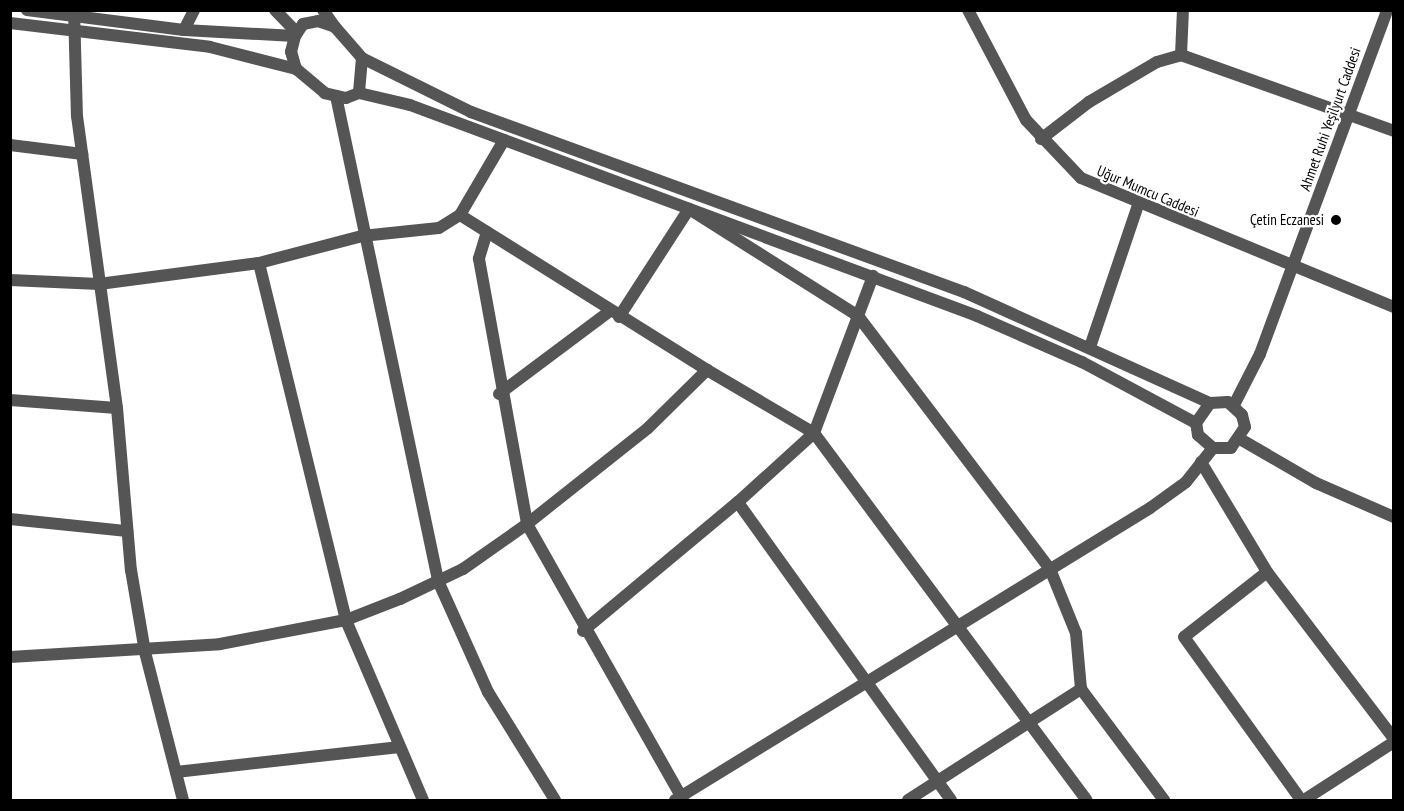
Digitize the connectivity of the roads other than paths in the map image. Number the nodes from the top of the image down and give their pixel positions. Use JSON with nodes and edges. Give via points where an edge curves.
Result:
{"nodes":[{"id":1,"x":27,"y":10,"type":"edge"},
{"id":2,"x":194,"y":10,"type":"edge"},
{"id":3,"x":275,"y":10,"type":"edge"},
{"id":4,"x":323,"y":10,"type":"edge"},
{"id":5,"x":968,"y":10,"type":"edge"},
{"id":6,"x":1183,"y":10,"type":"edge"},
{"id":7,"x":1387,"y":10,"type":"edge"},
{"id":8,"x":74,"y":13,"type":"edge"},
{"id":9,"x":10,"y":23,"type":"edge"},
{"id":10,"x":1388,"y":26,"type":"edge"},
{"id":11,"x":335,"y":27,"type":"junction"},
{"id":12,"x":184,"y":30,"type":"junction"},
{"id":13,"x":73,"y":31,"type":"junction"},
{"id":14,"x":296,"y":34,"type":"junction"},
{"id":15,"x":1181,"y":55,"type":"junction"},
{"id":16,"x":362,"y":58,"type":"junction"},
{"id":17,"x":297,"y":69,"type":"junction"},
{"id":18,"x":359,"y":93,"type":"junction"},
{"id":19,"x":336,"y":96,"type":"junction"},
{"id":20,"x":1348,"y":114,"type":"junction"},
{"id":21,"x":1394,"y":131,"type":"edge"},
{"id":22,"x":1041,"y":139,"type":"junction"},
{"id":23,"x":504,"y":140,"type":"junction"},
{"id":24,"x":10,"y":145,"type":"edge"},
{"id":25,"x":82,"y":154,"type":"junction"},
{"id":26,"x":1138,"y":205,"type":"junction"},
{"id":27,"x":689,"y":209,"type":"junction"},
{"id":28,"x":460,"y":214,"type":"junction"},
{"id":29,"x":487,"y":232,"type":"junction"},
{"id":30,"x":362,"y":236,"type":"junction"},
{"id":31,"x":259,"y":263,"type":"junction"},
{"id":32,"x":1292,"y":264,"type":"junction"},
{"id":33,"x":873,"y":276,"type":"junction"},
{"id":34,"x":10,"y":280,"type":"edge"},
{"id":35,"x":99,"y":284,"type":"junction"},
{"id":36,"x":1394,"y":307,"type":"edge"},
{"id":37,"x":615,"y":314,"type":"junction"},
{"id":38,"x":858,"y":316,"type":"junction"},
{"id":39,"x":1090,"y":346,"type":"junction"},
{"id":40,"x":707,"y":370,"type":"junction"},
{"id":41,"x":499,"y":394,"type":"junction"},
{"id":42,"x":10,"y":400,"type":"edge"},
{"id":43,"x":1210,"y":403,"type":"junction"},
{"id":44,"x":1234,"y":405,"type":"junction"},
{"id":45,"x":117,"y":408,"type":"junction"},
{"id":46,"x":1196,"y":423,"type":"junction"},
{"id":47,"x":814,"y":433,"type":"junction"},
{"id":48,"x":1240,"y":439,"type":"junction"},
{"id":49,"x":1213,"y":448,"type":"junction"},
{"id":50,"x":1202,"y":462,"type":"junction"},
{"id":51,"x":738,"y":502,"type":"junction"},
{"id":52,"x":1394,"y":518,"type":"edge"},
{"id":53,"x":10,"y":519,"type":"edge"},
{"id":54,"x":527,"y":524,"type":"junction"},
{"id":55,"x":127,"y":531,"type":"junction"},
{"id":56,"x":1050,"y":569,"type":"junction"},
{"id":57,"x":1267,"y":572,"type":"junction"},
{"id":58,"x":439,"y":583,"type":"junction"},
{"id":59,"x":346,"y":620,"type":"junction"},
{"id":60,"x":960,"y":629,"type":"junction"},
{"id":61,"x":583,"y":631,"type":"junction"},
{"id":62,"x":145,"y":652,"type":"junction"},
{"id":63,"x":10,"y":657,"type":"edge"},
{"id":64,"x":865,"y":686,"type":"junction"},
{"id":65,"x":1081,"y":689,"type":"junction"},
{"id":66,"x":1029,"y":723,"type":"junction"},
{"id":67,"x":1394,"y":741,"type":"edge"},
{"id":68,"x":400,"y":747,"type":"junction"},
{"id":69,"x":176,"y":772,"type":"junction"},
{"id":70,"x":938,"y":782,"type":"junction"},
{"id":71,"x":680,"y":799,"type":"edge"},
{"id":72,"x":183,"y":801,"type":"edge"},
{"id":73,"x":423,"y":801,"type":"edge"},
{"id":74,"x":555,"y":801,"type":"edge"},
{"id":75,"x":908,"y":801,"type":"edge"},
{"id":76,"x":951,"y":801,"type":"edge"},
{"id":77,"x":1087,"y":801,"type":"edge"},
{"id":78,"x":1164,"y":801,"type":"edge"},
{"id":79,"x":1302,"y":801,"type":"edge"}],
"edges":[{"from":1,"to":8,"type":"street"},
{"from":2,"to":12,"type":"street"},
{"from":3,"to":14,"type":"street"},
{"from":4,"to":11,"type":"street"},
{"from":5,"to":22,"type":"street","name":"Uğur Mumcu Caddesi","via":[[997,70]]},
{"from":6,"to":15,"type":"street"},
{"from":7,"to":10,"type":"street","name":"Ahmet Ruhi Yeşilyurt Caddesi"},
{"from":8,"to":12,"type":"street"},
{"from":8,"to":13,"type":"street"},
{"from":9,"to":13,"type":"street"},
{"from":10,"to":20,"type":"street","name":"Ahmet Ruhi Yeşilyurt Caddesi"},
{"from":11,"to":14,"type":"street","via":[[318,21]]},
{"from":11,"to":16,"type":"street"},
{"from":12,"to":14,"type":"street"},
{"from":13,"to":17,"type":"street","via":[[210,46]]},
{"from":13,"to":25,"type":"street"},
{"from":14,"to":17,"type":"street","via":[[291,52]]},
{"from":15,"to":20,"type":"street"},
{"from":15,"to":22,"type":"street","via":[[1157,62],[1089,102]]},
{"from":16,"to":18,"type":"street"},
{"from":16,"to":39,"type":"street","via":[[471,112],[963,292]]},
{"from":17,"to":19,"type":"street","via":[[310,85]]},
{"from":18,"to":19,"type":"street"},
{"from":18,"to":23,"type":"street"},
{"from":19,"to":30,"type":"street"},
{"from":20,"to":21,"type":"street"},
{"from":20,"to":32,"type":"street","name":"Ahmet Ruhi Yeşilyurt Caddesi"},
{"from":22,"to":26,"type":"street","name":"Uğur Mumcu Caddesi","via":[[1082,178]]},
{"from":23,"to":27,"type":"street"},
{"from":23,"to":28,"type":"street"},
{"from":24,"to":25,"type":"street"},
{"from":25,"to":35,"type":"street"},
{"from":26,"to":32,"type":"street","name":"Uğur Mumcu Caddesi"},
{"from":26,"to":39,"type":"street"},
{"from":27,"to":33,"type":"street"},
{"from":27,"to":37,"type":"street"},
{"from":27,"to":38,"type":"street"},
{"from":28,"to":29,"type":"street"},
{"from":28,"to":30,"type":"street","via":[[429,231]]},
{"from":29,"to":37,"type":"street"},
{"from":29,"to":41,"type":"street","via":[[479,259]]},
{"from":30,"to":31,"type":"street"},
{"from":30,"to":58,"type":"street"},
{"from":31,"to":35,"type":"street"},
{"from":31,"to":59,"type":"street"},
{"from":32,"to":36,"type":"street","name":"Uğur Mumcu Caddesi"},
{"from":32,"to":44,"type":"street","name":"Ahmet Ruhi Yeşilyurt Caddesi","via":[[1260,354]]},
{"from":33,"to":38,"type":"street"},
{"from":33,"to":46,"type":"street","via":[[1082,362]]},
{"from":34,"to":35,"type":"street"},
{"from":35,"to":45,"type":"street"},
{"from":37,"to":40,"type":"street"},
{"from":37,"to":41,"type":"street"},
{"from":38,"to":47,"type":"street"},
{"from":38,"to":56,"type":"street"},
{"from":39,"to":43,"type":"street"},
{"from":40,"to":47,"type":"street"},
{"from":40,"to":54,"type":"street","via":[[648,428]]},
{"from":41,"to":54,"type":"street"},
{"from":42,"to":45,"type":"street"},
{"from":43,"to":44,"type":"street"},
{"from":43,"to":46,"type":"street"},
{"from":44,"to":48,"type":"street","via":[[1244,421]]},
{"from":45,"to":55,"type":"street"},
{"from":46,"to":49,"type":"street","via":[[1198,435]]},
{"from":47,"to":51,"type":"street"},
{"from":47,"to":60,"type":"street"},
{"from":48,"to":49,"type":"street","via":[[1231,447]]},
{"from":48,"to":52,"type":"street","via":[[1316,483]]},
{"from":49,"to":50,"type":"street"},
{"from":50,"to":56,"type":"street","via":[[1186,482],[1150,508]]},
{"from":50,"to":57,"type":"street"},
{"from":51,"to":61,"type":"street"},
{"from":51,"to":64,"type":"street"},
{"from":53,"to":55,"type":"street"},
{"from":54,"to":58,"type":"street"},
{"from":54,"to":61,"type":"street"},
{"from":55,"to":62,"type":"street"},
{"from":56,"to":60,"type":"street"},
{"from":56,"to":65,"type":"street","via":[[1076,633]]},
{"from":57,"to":67,"type":"street"},
{"from":57,"to":79,"type":"street","via":[[1184,637]]},
{"from":58,"to":59,"type":"street"},
{"from":58,"to":74,"type":"street","via":[[488,692]]},
{"from":59,"to":62,"type":"street"},
{"from":59,"to":68,"type":"street"},
{"from":60,"to":64,"type":"street"},
{"from":60,"to":66,"type":"street"},
{"from":61,"to":71,"type":"street"},
{"from":62,"to":63,"type":"street"},
{"from":62,"to":69,"type":"street"},
{"from":64,"to":70,"type":"street"},
{"from":64,"to":71,"type":"street"},
{"from":65,"to":66,"type":"street"},
{"from":65,"to":78,"type":"street"},
{"from":66,"to":70,"type":"street"},
{"from":66,"to":77,"type":"street"},
{"from":67,"to":79,"type":"street"},
{"from":68,"to":69,"type":"street"},
{"from":68,"to":73,"type":"street"},
{"from":69,"to":72,"type":"street"},
{"from":70,"to":75,"type":"street"},
{"from":70,"to":76,"type":"street"}]}
